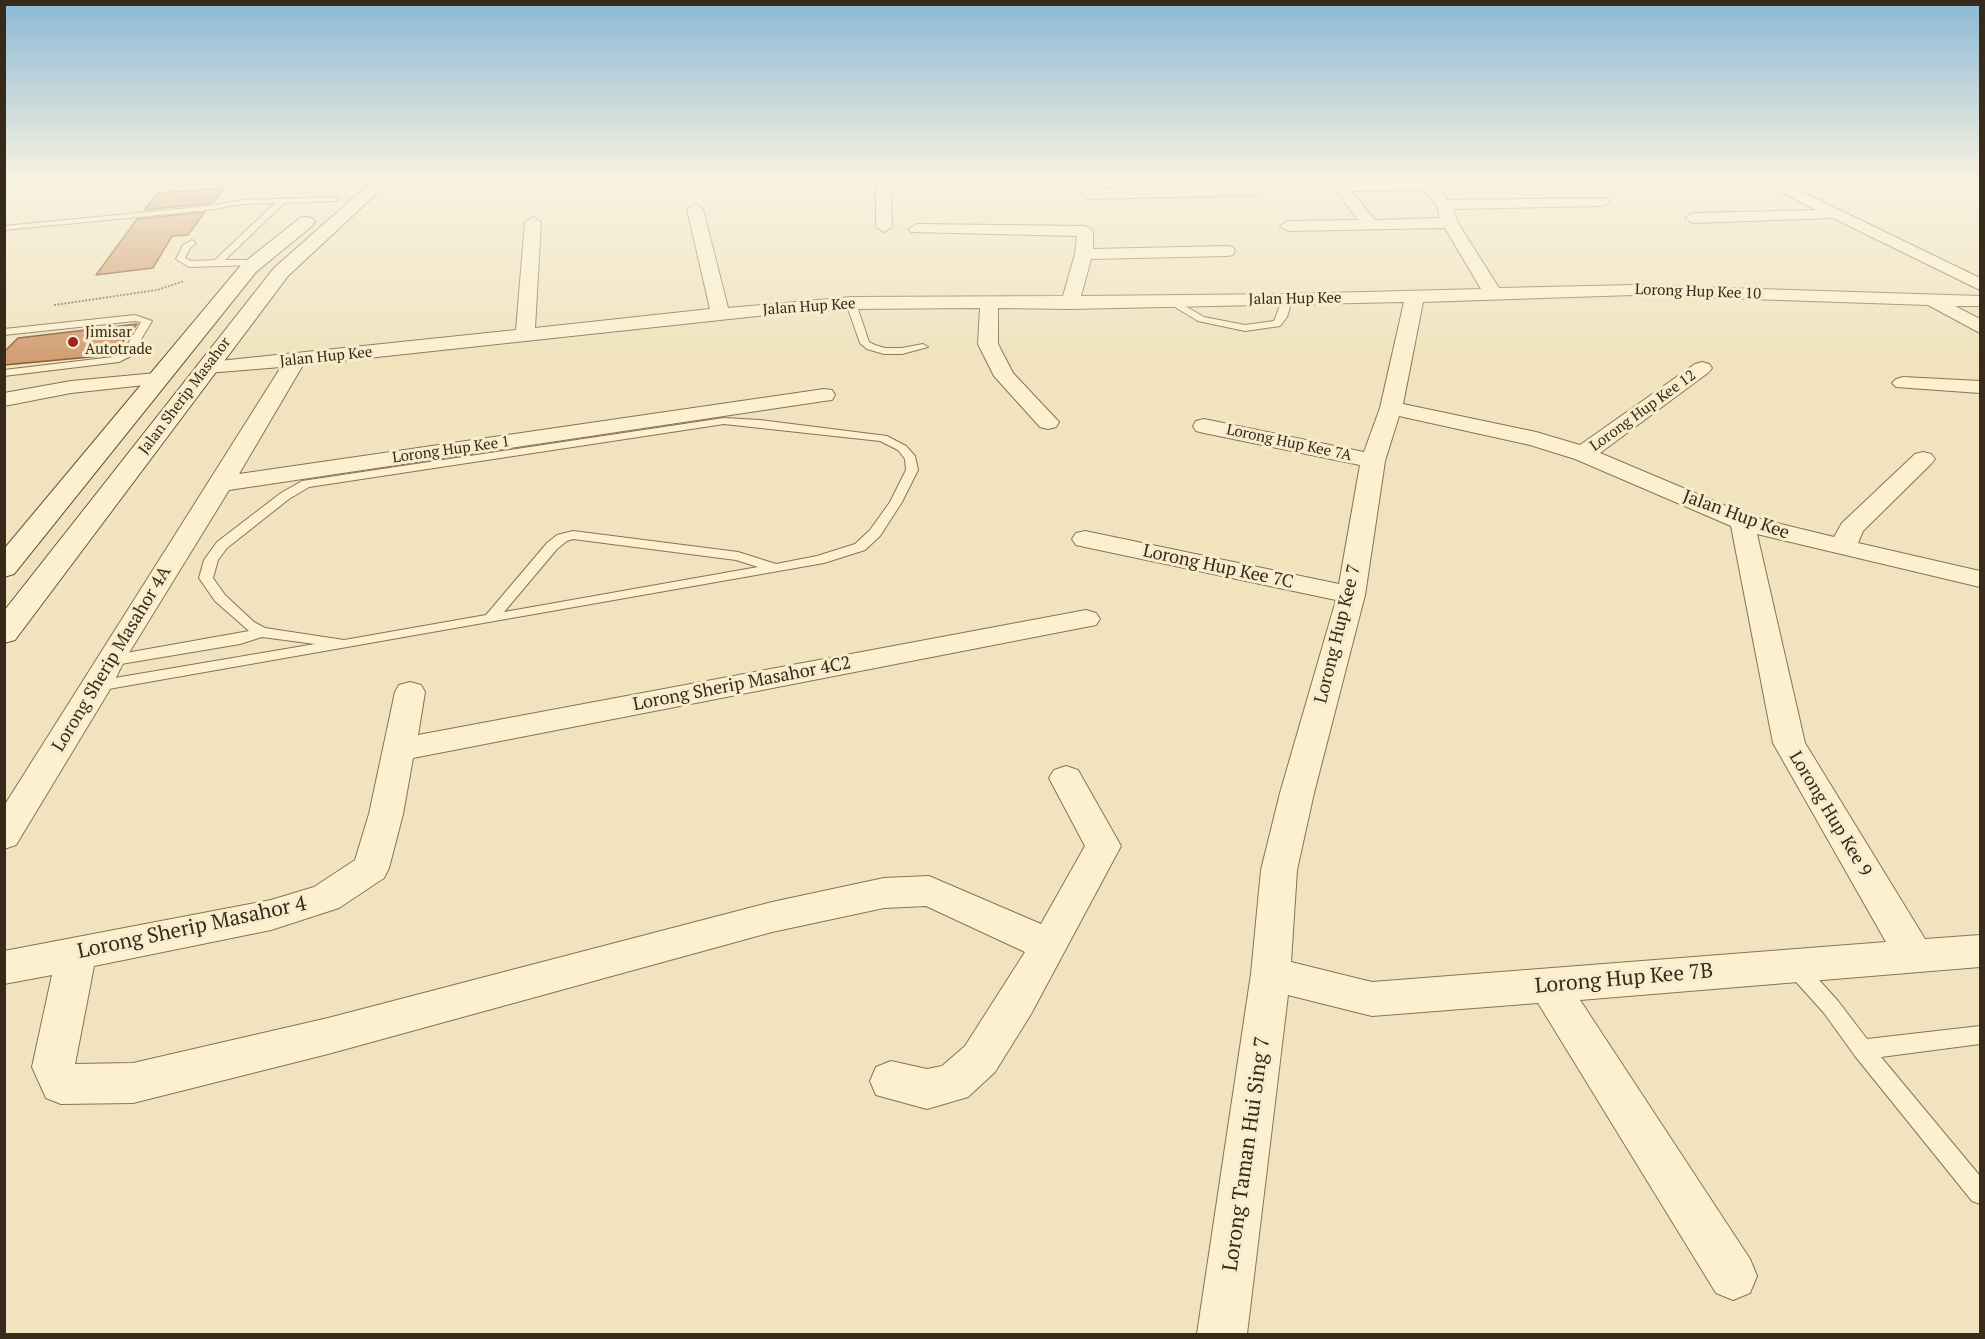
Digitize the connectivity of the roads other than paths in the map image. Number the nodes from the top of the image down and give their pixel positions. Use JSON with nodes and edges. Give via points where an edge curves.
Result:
{"nodes":[{"id":1,"x":244,"y":239,"type":"edge"},
{"id":2,"x":284,"y":239,"type":"edge"},
{"id":3,"x":317,"y":239,"type":"edge"},
{"id":4,"x":532,"y":239,"type":"edge"},
{"id":5,"x":702,"y":239,"type":"edge"},
{"id":6,"x":1085,"y":239,"type":"edge"},
{"id":7,"x":1460,"y":239,"type":"edge"},
{"id":8,"x":1888,"y":239,"type":"edge"},
{"id":9,"x":192,"y":243,"type":"dead end"},
{"id":10,"x":1227,"y":251,"type":"dead end"},
{"id":11,"x":1084,"y":254,"type":"junction"},
{"id":12,"x":222,"y":262,"type":"junction"},
{"id":13,"x":256,"y":262,"type":"junction"},
{"id":14,"x":1980,"y":285,"type":"edge"},
{"id":15,"x":1494,"y":295,"type":"junction"},
{"id":16,"x":1287,"y":300,"type":"junction"},
{"id":17,"x":1930,"y":300,"type":"junction"},
{"id":18,"x":1170,"y":301,"type":"junction"},
{"id":19,"x":1980,"y":301,"type":"edge"},
{"id":20,"x":851,"y":303,"type":"junction"},
{"id":21,"x":989,"y":303,"type":"junction"},
{"id":22,"x":1070,"y":303,"type":"junction"},
{"id":23,"x":1412,"y":309,"type":"junction"},
{"id":24,"x":720,"y":314,"type":"junction"},
{"id":25,"x":1980,"y":327,"type":"edge"},
{"id":26,"x":4,"y":332,"type":"edge"},
{"id":27,"x":525,"y":335,"type":"junction"},
{"id":28,"x":923,"y":347,"type":"dead end"},
{"id":29,"x":296,"y":360,"type":"junction"},
{"id":30,"x":74,"y":365,"type":"junction"},
{"id":31,"x":207,"y":368,"type":"junction"},
{"id":32,"x":1702,"y":368,"type":"dead end"},
{"id":33,"x":4,"y":373,"type":"edge"},
{"id":34,"x":156,"y":379,"type":"junction"},
{"id":35,"x":1903,"y":383,"type":"dead end"},
{"id":36,"x":71,"y":387,"type":"junction"},
{"id":37,"x":1980,"y":387,"type":"edge"},
{"id":38,"x":824,"y":395,"type":"dead end"},
{"id":39,"x":4,"y":400,"type":"edge"},
{"id":40,"x":1391,"y":408,"type":"junction"},
{"id":41,"x":1048,"y":422,"type":"dead end"},
{"id":42,"x":1204,"y":426,"type":"dead end"},
{"id":43,"x":1583,"y":454,"type":"junction"},
{"id":44,"x":1923,"y":459,"type":"dead end"},
{"id":45,"x":1373,"y":461,"type":"junction"},
{"id":46,"x":221,"y":484,"type":"junction"},
{"id":47,"x":1743,"y":522,"type":"junction"},
{"id":48,"x":1085,"y":539,"type":"dead end"},
{"id":49,"x":1844,"y":547,"type":"junction"},
{"id":50,"x":773,"y":567,"type":"junction"},
{"id":51,"x":4,"y":568,"type":"edge"},
{"id":52,"x":1980,"y":579,"type":"edge"},
{"id":53,"x":1351,"y":595,"type":"junction"},
{"id":54,"x":490,"y":619,"type":"junction"},
{"id":55,"x":1086,"y":619,"type":"dead end"},
{"id":56,"x":261,"y":632,"type":"junction"},
{"id":57,"x":4,"y":633,"type":"edge"},
{"id":58,"x":343,"y":644,"type":"junction"},
{"id":59,"x":103,"y":674,"type":"junction"},
{"id":60,"x":410,"y":692,"type":"dead end"},
{"id":61,"x":398,"y":750,"type":"junction"},
{"id":62,"x":1066,"y":778,"type":"dead end"},
{"id":63,"x":4,"y":836,"type":"edge"},
{"id":64,"x":1049,"y":945,"type":"junction"},
{"id":65,"x":1980,"y":951,"type":"edge"},
{"id":66,"x":78,"y":952,"type":"junction"},
{"id":67,"x":1914,"y":955,"type":"junction"},
{"id":68,"x":1793,"y":965,"type":"junction"},
{"id":69,"x":4,"y":968,"type":"edge"},
{"id":70,"x":1271,"y":974,"type":"junction"},
{"id":71,"x":1548,"y":985,"type":"junction"},
{"id":72,"x":1980,"y":1035,"type":"edge"},
{"id":73,"x":1862,"y":1049,"type":"junction"},
{"id":74,"x":891,"y":1081,"type":"dead end"},
{"id":75,"x":1980,"y":1192,"type":"edge"},
{"id":76,"x":1733,"y":1276,"type":"dead end"},
{"id":77,"x":1222,"y":1335,"type":"edge"}],
"edges":[{"from":1,"to":12,"type":"lane"},
{"from":2,"to":13,"type":"main road","name":"Jalan Sherip Masahor"},
{"from":3,"to":31,"type":"main road","name":"Jalan Sherip Masahor","via":[[281,272]]},
{"from":4,"to":27,"type":"street"},
{"from":5,"to":24,"type":"street"},
{"from":6,"to":11,"type":"street"},
{"from":7,"to":15,"type":"street"},
{"from":8,"to":14,"type":"street"},
{"from":9,"to":12,"type":"lane","via":[[180,259],[189,264]]},
{"from":10,"to":11,"type":"street"},
{"from":11,"to":22,"type":"street"},
{"from":12,"to":13,"type":"lane"},
{"from":13,"to":34,"type":"main road","name":"Jalan Sherip Masahor"},
{"from":15,"to":17,"type":"street","name":"Lorong Hup Kee 10","via":[[1632,290]]},
{"from":15,"to":23,"type":"street","name":"Lorong Hup Kee 10"},
{"from":16,"to":18,"type":"street","name":"Jalan Hup Kee"},
{"from":16,"to":18,"type":"lane","via":[[1277,324],[1245,328],[1201,319]]},
{"from":16,"to":23,"type":"street","name":"Jalan Hup Kee","via":[[1372,297]]},
{"from":17,"to":19,"type":"street","name":"Lorong Hup Kee 10"},
{"from":17,"to":25,"type":"street"},
{"from":18,"to":22,"type":"street","name":"Jalan Hup Kee"},
{"from":20,"to":21,"type":"street","name":"Jalan Hup Kee"},
{"from":20,"to":24,"type":"street","name":"Jalan Hup Kee"},
{"from":20,"to":28,"type":"lane","via":[[865,343],[871,347],[884,351]]},
{"from":21,"to":22,"type":"street","name":"Jalan Hup Kee"},
{"from":21,"to":41,"type":"street","via":[[988,344],[1004,376]]},
{"from":23,"to":40,"type":"street","name":"Lorong Hup Kee 7"},
{"from":24,"to":27,"type":"street","name":"Jalan Hup Kee"},
{"from":26,"to":30,"type":"lane","via":[[135,318],[147,321],[123,357]]},
{"from":27,"to":29,"type":"street","name":"Jalan Hup Kee"},
{"from":29,"to":31,"type":"street","name":"Jalan Hup Kee"},
{"from":29,"to":46,"type":"street"},
{"from":30,"to":33,"type":"lane"},
{"from":30,"to":36,"type":"lane"},
{"from":31,"to":57,"type":"main road","name":"Jalan Sherip Masahor"},
{"from":32,"to":43,"type":"street","name":"Lorong Hup Kee 12"},
{"from":34,"to":36,"type":"street"},
{"from":34,"to":51,"type":"main road","name":"Jalan Sherip Masahor"},
{"from":35,"to":37,"type":"street"},
{"from":36,"to":39,"type":"street"},
{"from":38,"to":46,"type":"street","name":"Lorong Hup Kee 1"},
{"from":40,"to":43,"type":"street","name":"Jalan Hup Kee","via":[[1536,439]]},
{"from":40,"to":45,"type":"street","name":"Lorong Hup Kee 7"},
{"from":42,"to":45,"type":"street","name":"Lorong Hup Kee 7A"},
{"from":43,"to":47,"type":"street","name":"Jalan Hup Kee"},
{"from":44,"to":49,"type":"street","via":[[1851,528]]},
{"from":45,"to":53,"type":"street","name":"Lorong Hup Kee 7"},
{"from":46,"to":59,"type":"street","name":"Lorong Sherip Masahor 4A"},
{"from":47,"to":49,"type":"street","name":"Jalan Hup Kee"},
{"from":47,"to":67,"type":"street","name":"Lorong Hup Kee 9","via":[[1789,743]]},
{"from":48,"to":53,"type":"street","name":"Lorong Hup Kee 7C"},
{"from":49,"to":52,"type":"street","name":"Jalan Hup Kee"},
{"from":50,"to":54,"type":"lane"},
{"from":50,"to":54,"type":"lane","via":[[738,556],[573,535],[552,546]]},
{"from":50,"to":56,"type":"lane","via":[[819,560],[860,547],[875,533],[896,501],[912,470],[911,458],[902,448],[873,436],[724,421],[306,484],[222,545],[211,560],[206,578],[220,598]]},
{"from":53,"to":70,"type":"street","name":"Lorong Hup Kee 7","via":[[1279,870]]},
{"from":54,"to":58,"type":"lane"},
{"from":55,"to":61,"type":"street","name":"Lorong Sherip Masahor 4C2"},
{"from":56,"to":58,"type":"lane"},
{"from":56,"to":59,"type":"lane"},
{"from":58,"to":59,"type":"lane"},
{"from":59,"to":63,"type":"street","name":"Lorong Sherip Masahor 4A"},
{"from":60,"to":61,"type":"street","name":"Lorong Sherip Masahor 4"},
{"from":61,"to":66,"type":"street","name":"Lorong Sherip Masahor 4","via":[[371,868],[326,898],[271,915]]},
{"from":62,"to":64,"type":"street","via":[[1103,846]]},
{"from":64,"to":66,"type":"street","via":[[929,891],[884,893],[772,918],[133,1083],[61,1084],[53,1067]]},
{"from":64,"to":74,"type":"street","via":[[980,1059],[953,1083],[927,1089]]},
{"from":65,"to":67,"type":"street","name":"Lorong Hup Kee 7B"},
{"from":66,"to":69,"type":"street","name":"Lorong Sherip Masahor 4"},
{"from":67,"to":68,"type":"street","name":"Lorong Hup Kee 7B"},
{"from":68,"to":71,"type":"street","name":"Lorong Hup Kee 7B"},
{"from":68,"to":73,"type":"lane"},
{"from":70,"to":71,"type":"street","name":"Lorong Hup Kee 7B","via":[[1372,999]]},
{"from":70,"to":77,"type":"street","name":"Lorong Taman Hui Sing 7"},
{"from":71,"to":76,"type":"street"},
{"from":72,"to":73,"type":"lane"},
{"from":73,"to":75,"type":"lane"}]}
